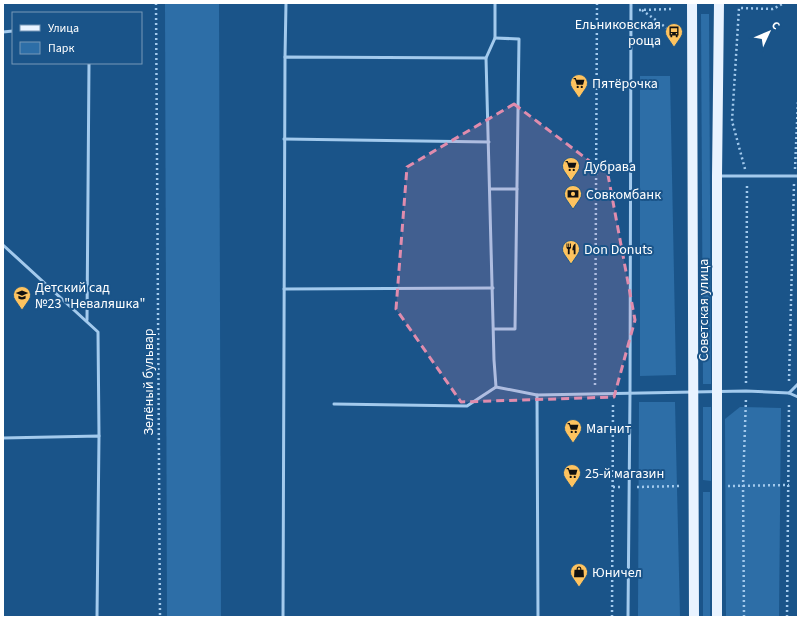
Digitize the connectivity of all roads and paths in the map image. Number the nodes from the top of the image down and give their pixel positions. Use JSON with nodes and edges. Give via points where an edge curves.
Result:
{"nodes":[{"id":1,"x":156,"y":3,"type":"edge"},
{"id":2,"x":286,"y":3,"type":"edge"},
{"id":3,"x":495,"y":3,"type":"edge"},
{"id":4,"x":597,"y":3,"type":"edge"},
{"id":5,"x":630,"y":3,"type":"edge"},
{"id":6,"x":692,"y":3,"type":"edge"},
{"id":7,"x":719,"y":3,"type":"edge"},
{"id":8,"x":784,"y":3,"type":"edge"},
{"id":9,"x":672,"y":9,"type":"dead end"},
{"id":10,"x":630,"y":10,"type":"junction"},
{"id":11,"x":641,"y":10,"type":"junction"},
{"id":12,"x":672,"y":32,"type":"dead end"},
{"id":13,"x":495,"y":38,"type":"junction"},
{"id":14,"x":285,"y":57,"type":"junction"},
{"id":15,"x":486,"y":58,"type":"junction"},
{"id":16,"x":89,"y":64,"type":"edge"},
{"id":17,"x":798,"y":100,"type":"edge"},
{"id":18,"x":284,"y":139,"type":"junction"},
{"id":19,"x":489,"y":142,"type":"junction"},
{"id":20,"x":717,"y":176,"type":"junction"},
{"id":21,"x":747,"y":176,"type":"junction"},
{"id":22,"x":796,"y":176,"type":"edge"},
{"id":23,"x":517,"y":189,"type":"junction"},
{"id":24,"x":490,"y":190,"type":"junction"},
{"id":25,"x":3,"y":245,"type":"edge"},
{"id":26,"x":493,"y":288,"type":"junction"},
{"id":27,"x":284,"y":289,"type":"junction"},
{"id":28,"x":86,"y":320,"type":"junction"},
{"id":29,"x":494,"y":329,"type":"junction"},
{"id":30,"x":798,"y":384,"type":"edge"},
{"id":31,"x":496,"y":387,"type":"junction"},
{"id":32,"x":693,"y":391,"type":"junction"},
{"id":33,"x":716,"y":391,"type":"junction"},
{"id":34,"x":746,"y":391,"type":"junction"},
{"id":35,"x":613,"y":393,"type":"junction"},
{"id":36,"x":630,"y":393,"type":"junction"},
{"id":37,"x":789,"y":393,"type":"junction"},
{"id":38,"x":595,"y":394,"type":"junction"},
{"id":39,"x":537,"y":395,"type":"junction"},
{"id":40,"x":798,"y":397,"type":"edge"},
{"id":41,"x":334,"y":404,"type":"dead end"},
{"id":42,"x":99,"y":436,"type":"junction"},
{"id":43,"x":3,"y":438,"type":"edge"},
{"id":44,"x":789,"y":485,"type":"junction"},
{"id":45,"x":685,"y":486,"type":"dead end"},
{"id":46,"x":724,"y":486,"type":"dead end"},
{"id":47,"x":743,"y":486,"type":"junction"},
{"id":48,"x":613,"y":487,"type":"junction"},
{"id":49,"x":629,"y":487,"type":"junction"},
{"id":50,"x":97,"y":617,"type":"edge"},
{"id":51,"x":160,"y":617,"type":"edge"},
{"id":52,"x":283,"y":617,"type":"edge"},
{"id":53,"x":538,"y":617,"type":"edge"},
{"id":54,"x":612,"y":617,"type":"edge"},
{"id":55,"x":628,"y":617,"type":"edge"},
{"id":56,"x":694,"y":617,"type":"edge"},
{"id":57,"x":717,"y":617,"type":"edge"},
{"id":58,"x":744,"y":617,"type":"edge"},
{"id":59,"x":787,"y":617,"type":"edge"}],
"edges":[{"from":1,"to":51,"type":"path","name":"Зелёный бульвар"},
{"from":2,"to":14,"type":"lane"},
{"from":3,"to":13,"type":"lane"},
{"from":4,"to":38,"type":"path"},
{"from":5,"to":10,"type":"lane"},
{"from":6,"to":32,"type":"main road","name":"Советская улица"},
{"from":7,"to":20,"type":"main road","name":"Советская улица"},
{"from":8,"to":21,"type":"path","via":[[773,9],[739,8],[732,121]]},
{"from":9,"to":11,"type":"path"},
{"from":10,"to":11,"type":"path"},
{"from":10,"to":36,"type":"lane"},
{"from":11,"to":12,"type":"path"},
{"from":13,"to":15,"type":"lane"},
{"from":13,"to":23,"type":"lane","via":[[518,39]]},
{"from":14,"to":15,"type":"lane"},
{"from":14,"to":18,"type":"lane"},
{"from":15,"to":19,"type":"lane"},
{"from":16,"to":28,"type":"lane"},
{"from":17,"to":22,"type":"path"},
{"from":18,"to":19,"type":"lane"},
{"from":18,"to":27,"type":"lane"},
{"from":19,"to":24,"type":"lane"},
{"from":20,"to":21,"type":"lane"},
{"from":20,"to":33,"type":"main road","name":"Советская улица"},
{"from":21,"to":22,"type":"lane"},
{"from":21,"to":34,"type":"path"},
{"from":22,"to":37,"type":"path"},
{"from":23,"to":24,"type":"lane"},
{"from":23,"to":29,"type":"lane","via":[[515,329]]},
{"from":24,"to":26,"type":"lane"},
{"from":25,"to":28,"type":"lane"},
{"from":26,"to":27,"type":"lane"},
{"from":26,"to":29,"type":"lane"},
{"from":27,"to":52,"type":"lane"},
{"from":28,"to":42,"type":"lane","via":[[98,332]]},
{"from":29,"to":31,"type":"lane"},
{"from":30,"to":37,"type":"lane"},
{"from":31,"to":39,"type":"lane"},
{"from":31,"to":41,"type":"lane","via":[[467,406]]},
{"from":32,"to":33,"type":"lane"},
{"from":32,"to":36,"type":"lane"},
{"from":32,"to":56,"type":"main road","name":"Советская улица"},
{"from":33,"to":34,"type":"lane"},
{"from":33,"to":57,"type":"main road","name":"Советская улица"},
{"from":34,"to":37,"type":"lane"},
{"from":34,"to":47,"type":"path"},
{"from":35,"to":36,"type":"lane"},
{"from":35,"to":38,"type":"lane"},
{"from":35,"to":48,"type":"path"},
{"from":36,"to":49,"type":"lane"},
{"from":37,"to":40,"type":"lane"},
{"from":37,"to":44,"type":"path"},
{"from":38,"to":39,"type":"lane"},
{"from":39,"to":53,"type":"lane"},
{"from":42,"to":43,"type":"lane"},
{"from":42,"to":50,"type":"lane"},
{"from":44,"to":47,"type":"path"},
{"from":44,"to":59,"type":"path"},
{"from":45,"to":49,"type":"path"},
{"from":46,"to":47,"type":"path"},
{"from":47,"to":58,"type":"path"},
{"from":48,"to":49,"type":"path"},
{"from":48,"to":54,"type":"path"},
{"from":49,"to":55,"type":"lane"}]}
